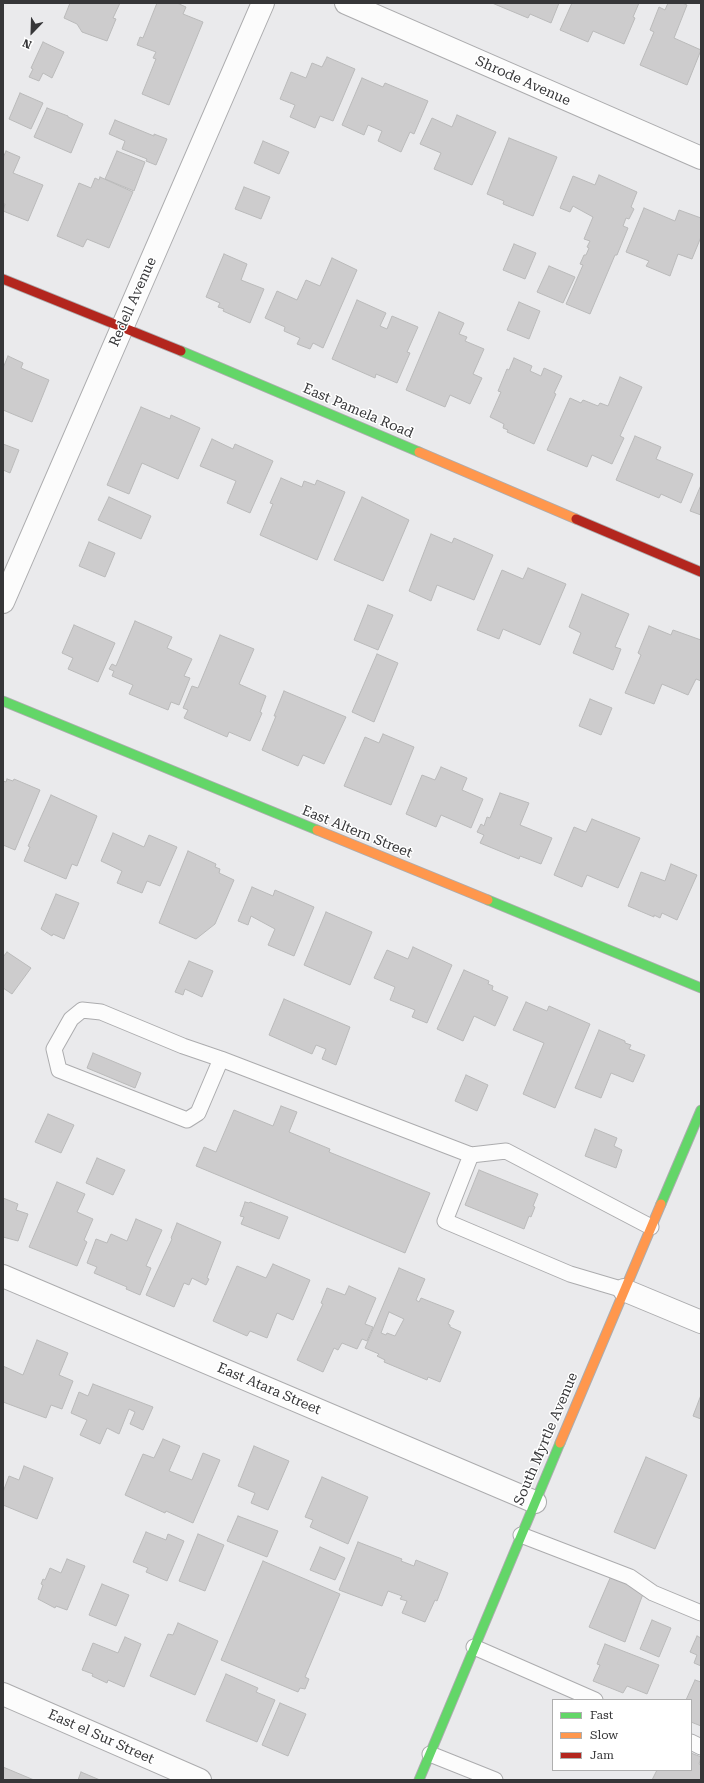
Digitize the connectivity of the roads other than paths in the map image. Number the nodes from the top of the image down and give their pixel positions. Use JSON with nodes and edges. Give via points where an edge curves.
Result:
{"nodes":[{"id":1,"x":263,"y":3,"type":"edge"},
{"id":2,"x":346,"y":3,"type":"edge"},
{"id":3,"x":701,"y":158,"type":"edge"},
{"id":4,"x":3,"y":279,"type":"edge"},
{"id":5,"x":122,"y":326,"type":"junction"},
{"id":6,"x":701,"y":572,"type":"edge"},
{"id":7,"x":3,"y":602,"type":"edge"},
{"id":8,"x":3,"y":701,"type":"edge"},
{"id":9,"x":701,"y":988,"type":"edge"},
{"id":10,"x":221,"y":1060,"type":"junction"},
{"id":11,"x":701,"y":1110,"type":"edge"},
{"id":12,"x":471,"y":1155,"type":"junction"},
{"id":13,"x":651,"y":1227,"type":"junction"},
{"id":14,"x":3,"y":1276,"type":"edge"},
{"id":15,"x":624,"y":1290,"type":"junction"},
{"id":16,"x":701,"y":1322,"type":"edge"},
{"id":17,"x":535,"y":1502,"type":"junction"},
{"id":18,"x":521,"y":1535,"type":"junction"},
{"id":19,"x":701,"y":1614,"type":"edge"},
{"id":20,"x":474,"y":1647,"type":"junction"},
{"id":21,"x":3,"y":1694,"type":"edge"},
{"id":22,"x":593,"y":1699,"type":"edge"},
{"id":23,"x":692,"y":1742,"type":"edge"},
{"id":24,"x":701,"y":1747,"type":"edge"},
{"id":25,"x":430,"y":1754,"type":"junction"},
{"id":26,"x":200,"y":1780,"type":"edge"},
{"id":27,"x":419,"y":1780,"type":"edge"},
{"id":28,"x":495,"y":1780,"type":"edge"}],
"edges":[{"from":1,"to":5,"type":"street","name":"Redell Avenue"},
{"from":2,"to":3,"type":"street","name":"Shrode Avenue"},
{"from":4,"to":5,"type":"street","name":"East Pamela Road"},
{"from":5,"to":6,"type":"street","name":"East Pamela Road"},
{"from":5,"to":7,"type":"street","name":"Redell Avenue"},
{"from":8,"to":9,"type":"street","name":"East Altern Street"},
{"from":10,"to":10,"type":"lane","via":[[101,1012],[82,1010],[71,1019],[54,1049],[59,1070],[187,1120],[198,1113]]},
{"from":10,"to":12,"type":"lane"},
{"from":11,"to":13,"type":"street","name":"South Myrtle Avenue"},
{"from":12,"to":13,"type":"lane","via":[[506,1151]]},
{"from":12,"to":15,"type":"lane","via":[[445,1221],[570,1274]]},
{"from":13,"to":15,"type":"street","name":"South Myrtle Avenue"},
{"from":14,"to":17,"type":"street","name":"East Atara Street"},
{"from":15,"to":16,"type":"street"},
{"from":15,"to":17,"type":"street","name":"South Myrtle Avenue"},
{"from":17,"to":18,"type":"street","name":"South Myrtle Avenue"},
{"from":18,"to":19,"type":"lane","via":[[630,1577],[653,1593]]},
{"from":18,"to":20,"type":"street","name":"South Myrtle Avenue"},
{"from":20,"to":22,"type":"lane"},
{"from":20,"to":25,"type":"street","name":"South Myrtle Avenue"},
{"from":21,"to":26,"type":"street","name":"East el Sur Street"},
{"from":23,"to":24,"type":"lane"},
{"from":25,"to":27,"type":"street","name":"South Myrtle Avenue"},
{"from":25,"to":28,"type":"lane"}]}
